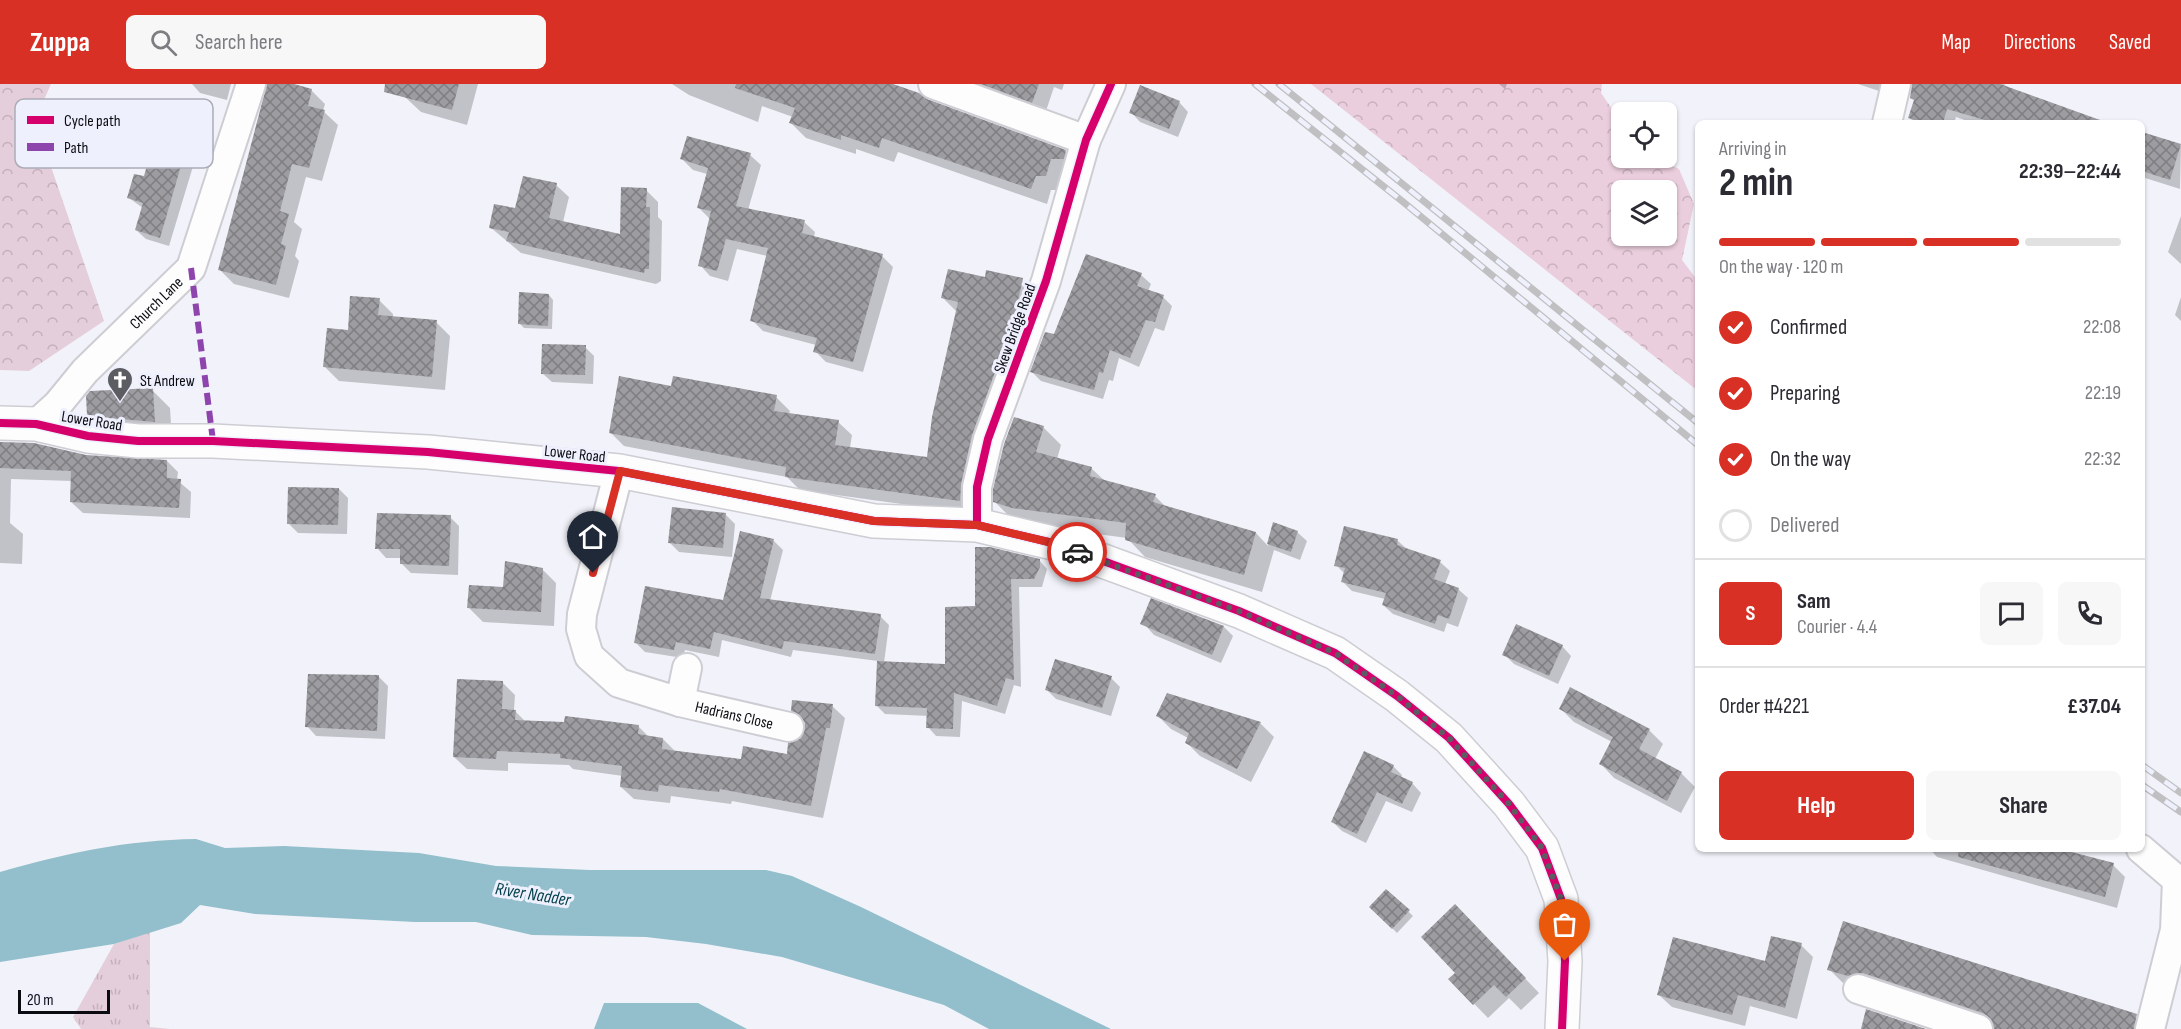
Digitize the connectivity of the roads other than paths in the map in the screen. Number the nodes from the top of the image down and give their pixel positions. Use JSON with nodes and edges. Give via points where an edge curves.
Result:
{"nodes":[{"id":1,"x":251,"y":84,"type":"edge"},
{"id":2,"x":933,"y":84,"type":"edge"},
{"id":3,"x":1111,"y":84,"type":"edge"},
{"id":4,"x":1896,"y":84,"type":"edge"},
{"id":5,"x":1888,"y":120,"type":"edge"},
{"id":6,"x":1086,"y":140,"type":"junction"},
{"id":7,"x":0,"y":423,"type":"edge"},
{"id":8,"x":36,"y":424,"type":"junction"},
{"id":9,"x":620,"y":471,"type":"junction"},
{"id":10,"x":977,"y":525,"type":"junction"},
{"id":11,"x":687,"y":668,"type":"dead end"},
{"id":12,"x":680,"y":702,"type":"junction"},
{"id":13,"x":789,"y":728,"type":"dead end"},
{"id":14,"x":2144,"y":852,"type":"edge"},
{"id":15,"x":1858,"y":989,"type":"dead end"},
{"id":16,"x":1562,"y":1029,"type":"edge"},
{"id":17,"x":1978,"y":1029,"type":"edge"},
{"id":18,"x":2150,"y":1029,"type":"edge"}],
"edges":[{"from":1,"to":8,"type":"street","name":"Church Lane","via":[[191,268],[85,370]]},
{"from":2,"to":6,"type":"street"},
{"from":3,"to":6,"type":"street","name":"Skew Bridge Road"},
{"from":4,"to":5,"type":"street"},
{"from":6,"to":10,"type":"street","name":"Skew Bridge Road","via":[[1046,280],[988,439],[977,487]]},
{"from":7,"to":8,"type":"street","name":"Lower Road"},
{"from":8,"to":9,"type":"street","name":"Lower Road","via":[[88,436],[138,441],[428,452]]},
{"from":9,"to":10,"type":"street","name":"Lower Road","via":[[874,521]]},
{"from":9,"to":12,"type":"street","name":"Hadrians Close","via":[[581,629],[589,656],[607,675],[618,683]]},
{"from":10,"to":16,"type":"street","name":"Lower Road","via":[[1057,544],[1239,611],[1335,653],[1449,738],[1509,804],[1542,848],[1561,899],[1565,961]]},
{"from":11,"to":12,"type":"street","name":"Hadrians Close"},
{"from":12,"to":13,"type":"street","name":"Hadrians Close"},
{"from":14,"to":18,"type":"street","via":[[2177,880],[2175,930]]},
{"from":15,"to":17,"type":"street"}]}
